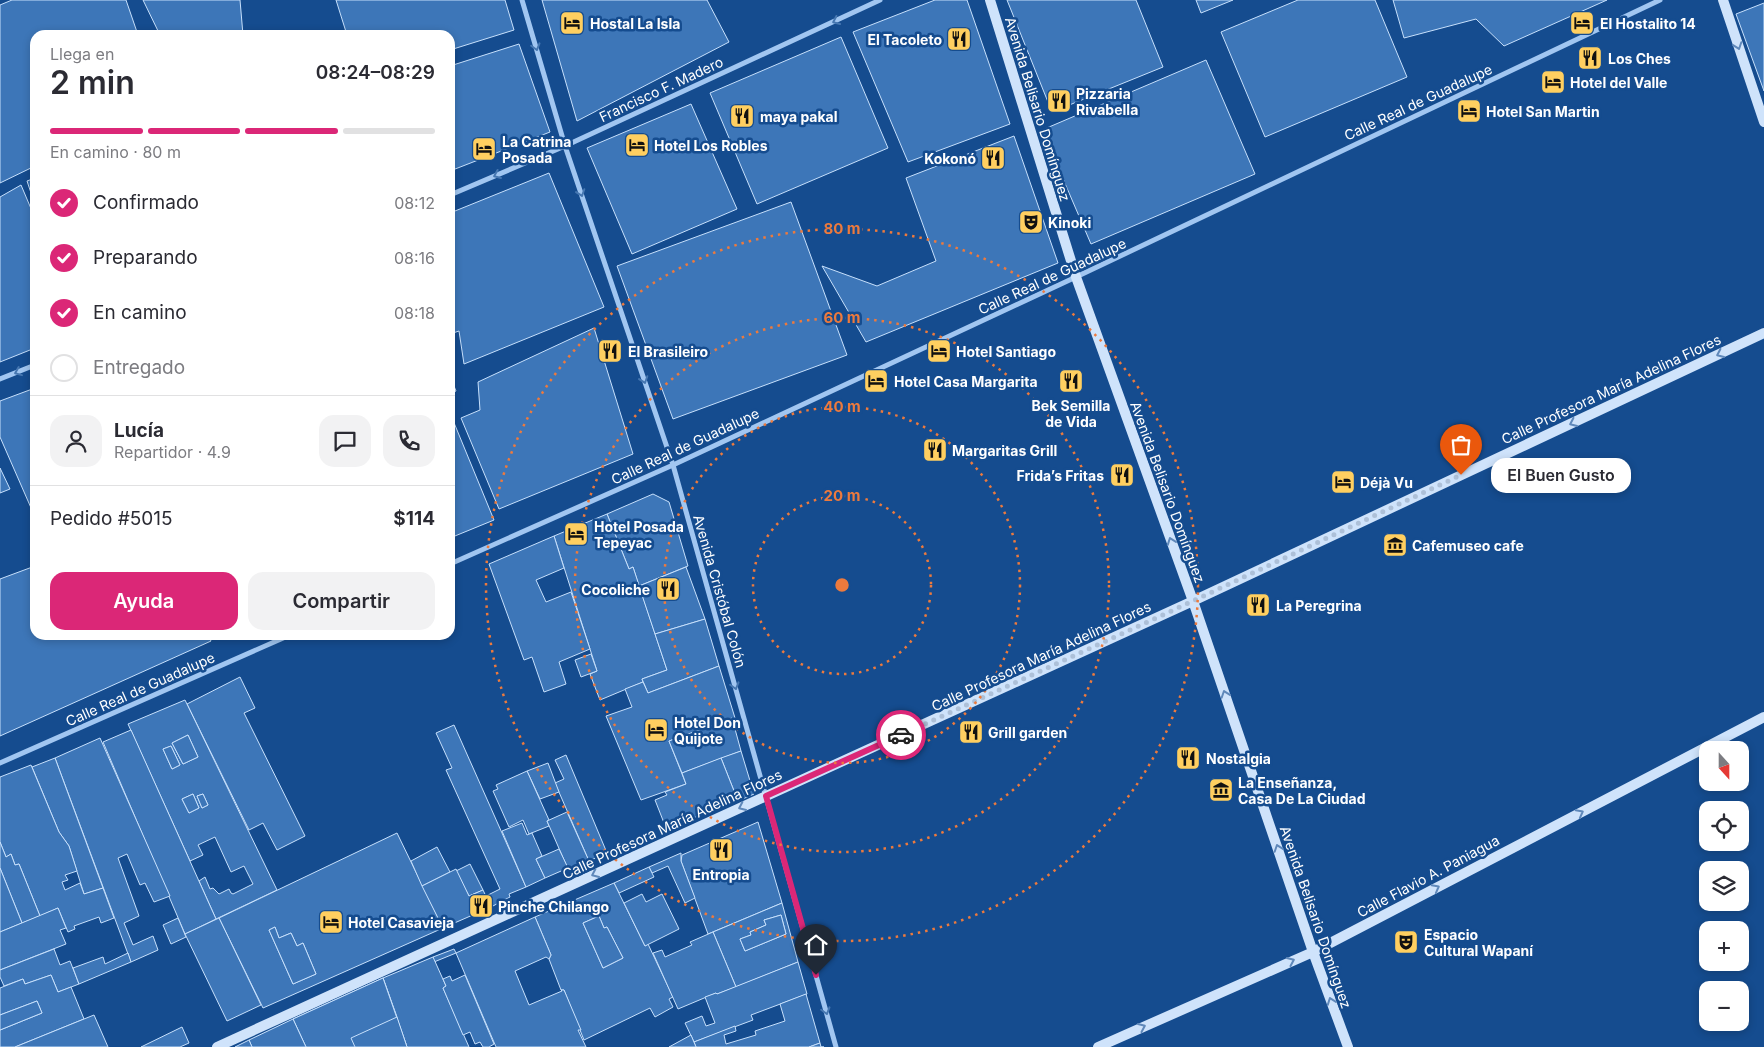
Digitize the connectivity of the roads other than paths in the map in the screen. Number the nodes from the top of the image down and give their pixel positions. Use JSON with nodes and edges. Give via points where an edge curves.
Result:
{"nodes":[{"id":1,"x":522,"y":0,"type":"edge"},
{"id":2,"x":880,"y":0,"type":"edge"},
{"id":3,"x":990,"y":0,"type":"edge"},
{"id":4,"x":1660,"y":0,"type":"edge"},
{"id":5,"x":1723,"y":0,"type":"edge"},
{"id":6,"x":1764,"y":122,"type":"edge"},
{"id":7,"x":565,"y":146,"type":"junction"},
{"id":8,"x":455,"y":193,"type":"edge"},
{"id":9,"x":1076,"y":278,"type":"junction"},
{"id":10,"x":1764,"y":333,"type":"edge"},
{"id":11,"x":30,"y":367,"type":"edge"},
{"id":12,"x":0,"y":379,"type":"edge"},
{"id":13,"x":673,"y":465,"type":"junction"},
{"id":14,"x":455,"y":562,"type":"edge"},
{"id":15,"x":1193,"y":601,"type":"junction"},
{"id":16,"x":279,"y":640,"type":"edge"},
{"id":17,"x":1764,"y":716,"type":"edge"},
{"id":18,"x":0,"y":763,"type":"edge"},
{"id":19,"x":766,"y":796,"type":"junction"},
{"id":20,"x":1313,"y":952,"type":"junction"},
{"id":21,"x":216,"y":1047,"type":"edge"},
{"id":22,"x":836,"y":1047,"type":"edge"},
{"id":23,"x":1098,"y":1047,"type":"edge"},
{"id":24,"x":1348,"y":1047,"type":"edge"}],
"edges":[{"from":1,"to":7,"type":"street","name":"Avenida Cristóbal Colón","one_way":true},
{"from":2,"to":7,"type":"street","name":"Francisco F. Madero","one_way":true},
{"from":3,"to":9,"type":"street","name":"Avenida Belisario Domínguez"},
{"from":4,"to":9,"type":"street","name":"Calle Real de Guadalupe"},
{"from":5,"to":6,"type":"street","one_way":true},
{"from":7,"to":8,"type":"street","name":"Francisco F. Madero","one_way":true},
{"from":7,"to":13,"type":"street","name":"Avenida Cristóbal Colón","one_way":true},
{"from":9,"to":13,"type":"street","name":"Calle Real de Guadalupe"},
{"from":15,"to":9,"type":"street","name":"Avenida Belisario Domínguez","one_way":true},
{"from":10,"to":15,"type":"street","name":"Calle Profesora María Adelina Flores","one_way":true},
{"from":11,"to":12,"type":"street","one_way":true},
{"from":13,"to":14,"type":"street","name":"Calle Real de Guadalupe"},
{"from":13,"to":19,"type":"street","name":"Avenida Cristóbal Colón","one_way":true},
{"from":15,"to":19,"type":"street","name":"Calle Profesora María Adelina Flores"},
{"from":20,"to":15,"type":"street","name":"Avenida Belisario Domínguez","one_way":true},
{"from":16,"to":18,"type":"street","name":"Calle Real de Guadalupe"},
{"from":20,"to":17,"type":"street","name":"Calle Flavio A. Paniagua","one_way":true},
{"from":19,"to":21,"type":"street","name":"Calle Profesora María Adelina Flores","one_way":true},
{"from":19,"to":22,"type":"street","name":"Avenida Cristóbal Colón","one_way":true},
{"from":23,"to":20,"type":"street","name":"Calle Flavio A. Paniagua","one_way":true},
{"from":24,"to":20,"type":"street","name":"Avenida Belisario Domínguez","one_way":true}]}
